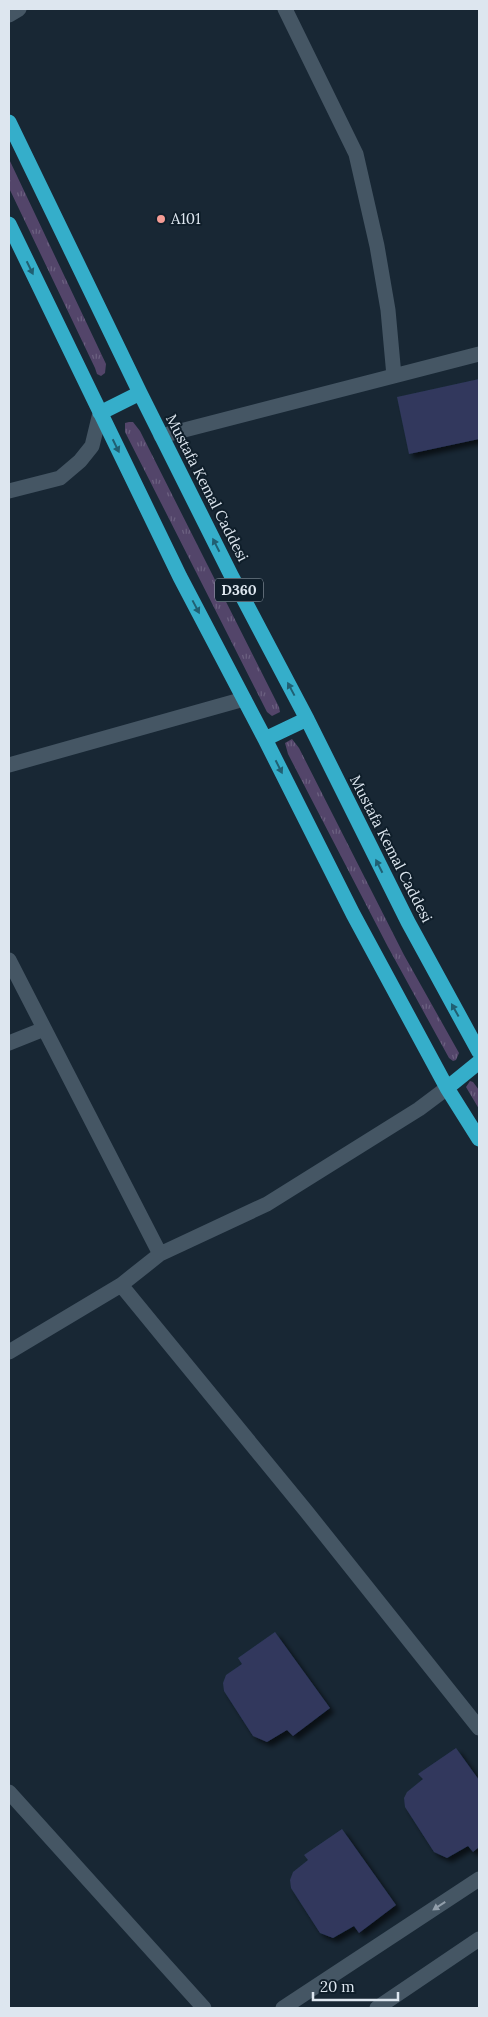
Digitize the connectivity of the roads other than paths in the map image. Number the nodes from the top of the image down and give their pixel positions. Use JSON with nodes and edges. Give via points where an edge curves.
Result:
{"nodes":[{"id":1,"x":19,"y":9,"type":"edge"},
{"id":2,"x":285,"y":9,"type":"edge"},
{"id":3,"x":9,"y":15,"type":"edge"},
{"id":4,"x":9,"y":122,"type":"edge"},
{"id":5,"x":9,"y":224,"type":"edge"},
{"id":6,"x":479,"y":354,"type":"edge"},
{"id":7,"x":394,"y":376,"type":"junction"},
{"id":8,"x":140,"y":393,"type":"junction"},
{"id":9,"x":100,"y":413,"type":"junction"},
{"id":10,"x":161,"y":436,"type":"junction"},
{"id":11,"x":9,"y":490,"type":"edge"},
{"id":12,"x":244,"y":699,"type":"junction"},
{"id":13,"x":307,"y":719,"type":"junction"},
{"id":14,"x":265,"y":739,"type":"junction"},
{"id":15,"x":9,"y":764,"type":"edge"},
{"id":16,"x":9,"y":960,"type":"edge"},
{"id":17,"x":44,"y":1029,"type":"junction"},
{"id":18,"x":9,"y":1043,"type":"edge"},
{"id":19,"x":479,"y":1052,"type":"edge"},
{"id":20,"x":479,"y":1062,"type":"edge"},
{"id":21,"x":447,"y":1088,"type":"junction"},
{"id":22,"x":479,"y":1140,"type":"edge"},
{"id":23,"x":160,"y":1254,"type":"junction"},
{"id":24,"x":121,"y":1285,"type":"junction"},
{"id":25,"x":9,"y":1352,"type":"edge"},
{"id":26,"x":479,"y":1728,"type":"edge"},
{"id":27,"x":10,"y":1796,"type":"edge"},
{"id":28,"x":479,"y":1879,"type":"edge"},
{"id":29,"x":479,"y":1939,"type":"edge"},
{"id":30,"x":204,"y":2008,"type":"edge"},
{"id":31,"x":283,"y":2008,"type":"edge"},
{"id":32,"x":377,"y":2008,"type":"edge"}],
"edges":[{"from":1,"to":3,"type":"street"},
{"from":2,"to":7,"type":"street","via":[[356,154],[388,310]]},
{"from":4,"to":8,"type":"highway","name":"Mustafa Kemal Caddesi","number":"D360"},
{"from":5,"to":9,"type":"highway","number":"D360","one_way":true},
{"from":6,"to":7,"type":"street"},
{"from":7,"to":10,"type":"street"},
{"from":8,"to":9,"type":"highway"},
{"from":8,"to":10,"type":"highway","name":"Mustafa Kemal Caddesi","number":"D360"},
{"from":9,"to":11,"type":"street","via":[[92,446],[60,478]]},
{"from":9,"to":12,"type":"highway","number":"D360","one_way":true},
{"from":13,"to":10,"type":"highway","name":"Mustafa Kemal Caddesi","number":"D360","one_way":true},
{"from":12,"to":14,"type":"highway","number":"D360"},
{"from":12,"to":15,"type":"street"},
{"from":13,"to":14,"type":"highway"},
{"from":19,"to":13,"type":"highway","name":"Mustafa Kemal Caddesi","number":"D360","one_way":true,"via":[[408,922]]},
{"from":14,"to":21,"type":"highway","number":"D360","one_way":true,"via":[[353,914]]},
{"from":16,"to":17,"type":"street"},
{"from":17,"to":18,"type":"street"},
{"from":17,"to":23,"type":"street"},
{"from":20,"to":21,"type":"highway"},
{"from":21,"to":22,"type":"highway","number":"D360"},
{"from":21,"to":23,"type":"street","via":[[267,1204]]},
{"from":23,"to":24,"type":"street"},
{"from":24,"to":25,"type":"street"},
{"from":24,"to":26,"type":"street"},
{"from":27,"to":30,"type":"street"},
{"from":28,"to":31,"type":"street","one_way":true},
{"from":29,"to":32,"type":"street"}]}
